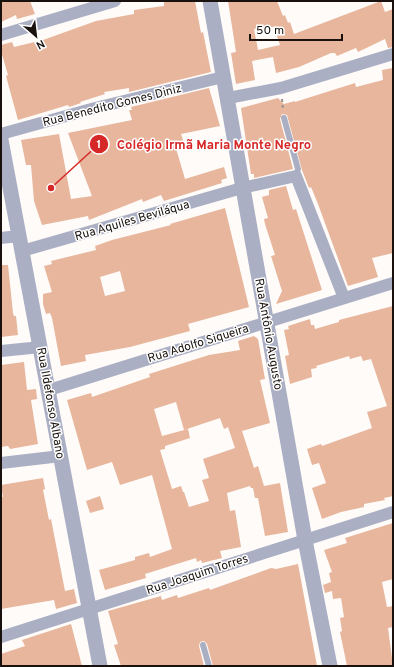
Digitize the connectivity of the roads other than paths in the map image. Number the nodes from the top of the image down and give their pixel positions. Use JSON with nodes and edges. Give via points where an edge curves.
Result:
{"nodes":[{"id":1,"x":115,"y":1,"type":"edge"},
{"id":2,"x":210,"y":1,"type":"edge"},
{"id":3,"x":1,"y":35,"type":"edge"},
{"id":4,"x":393,"y":54,"type":"edge"},
{"id":5,"x":223,"y":77,"type":"junction"},
{"id":6,"x":228,"y":98,"type":"junction"},
{"id":7,"x":284,"y":118,"type":"road end"},
{"id":8,"x":1,"y":134,"type":"edge"},
{"id":9,"x":1,"y":140,"type":"edge"},
{"id":10,"x":296,"y":176,"type":"junction"},
{"id":11,"x":242,"y":188,"type":"junction"},
{"id":12,"x":19,"y":236,"type":"junction"},
{"id":13,"x":1,"y":238,"type":"edge"},
{"id":14,"x":22,"y":251,"type":"junction"},
{"id":15,"x":393,"y":283,"type":"edge"},
{"id":16,"x":344,"y":298,"type":"junction"},
{"id":17,"x":267,"y":322,"type":"junction"},
{"id":18,"x":41,"y":346,"type":"junction"},
{"id":19,"x":1,"y":351,"type":"edge"},
{"id":20,"x":49,"y":390,"type":"junction"},
{"id":21,"x":61,"y":456,"type":"junction"},
{"id":22,"x":1,"y":463,"type":"edge"},
{"id":23,"x":393,"y":512,"type":"edge"},
{"id":24,"x":305,"y":540,"type":"junction"},
{"id":25,"x":89,"y":609,"type":"junction"},
{"id":26,"x":1,"y":637,"type":"edge"},
{"id":27,"x":203,"y":645,"type":"dead end"},
{"id":28,"x":100,"y":666,"type":"edge"},
{"id":29,"x":209,"y":666,"type":"edge"},
{"id":30,"x":330,"y":666,"type":"edge"}],
"edges":[{"from":1,"to":3,"type":"street"},
{"from":2,"to":5,"type":"street","name":"Rua Antônio Augusto"},
{"from":4,"to":6,"type":"street","via":[[281,88]]},
{"from":5,"to":6,"type":"street","name":"Rua Antônio Augusto"},
{"from":5,"to":8,"type":"street","name":"Rua Benedito Gomes Diniz"},
{"from":6,"to":11,"type":"street","name":"Rua Antônio Augusto"},
{"from":7,"to":10,"type":"lane","via":[[298,169]]},
{"from":9,"to":12,"type":"street","name":"Rua Ildefonso Albano"},
{"from":10,"to":11,"type":"street","name":"Rua Aquiles Beviláqua"},
{"from":10,"to":16,"type":"street"},
{"from":11,"to":14,"type":"street","name":"Rua Aquiles Beviláqua"},
{"from":11,"to":17,"type":"street","name":"Rua Antônio Augusto"},
{"from":12,"to":13,"type":"street"},
{"from":12,"to":14,"type":"street","name":"Rua Ildefonso Albano"},
{"from":14,"to":18,"type":"street","name":"Rua Ildefonso Albano"},
{"from":15,"to":16,"type":"street","name":"Rua Adolfo Siqueira"},
{"from":16,"to":17,"type":"street","name":"Rua Adolfo Siqueira"},
{"from":17,"to":20,"type":"street","name":"Rua Adolfo Siqueira"},
{"from":17,"to":24,"type":"street","name":"Rua Antônio Augusto"},
{"from":18,"to":19,"type":"street"},
{"from":18,"to":20,"type":"street","name":"Rua Ildefonso Albano"},
{"from":20,"to":21,"type":"street","name":"Rua Ildefonso Albano"},
{"from":21,"to":22,"type":"street"},
{"from":21,"to":25,"type":"street","name":"Rua Ildefonso Albano"},
{"from":23,"to":24,"type":"street","name":"Rua Joaquim Torres"},
{"from":24,"to":25,"type":"street","name":"Rua Joaquim Torres"},
{"from":24,"to":30,"type":"street","name":"Rua Antônio Augusto"},
{"from":25,"to":26,"type":"street","name":"Rua Joaquim Torres"},
{"from":25,"to":28,"type":"street","name":"Rua Ildefonso Albano"},
{"from":27,"to":29,"type":"lane"}]}
